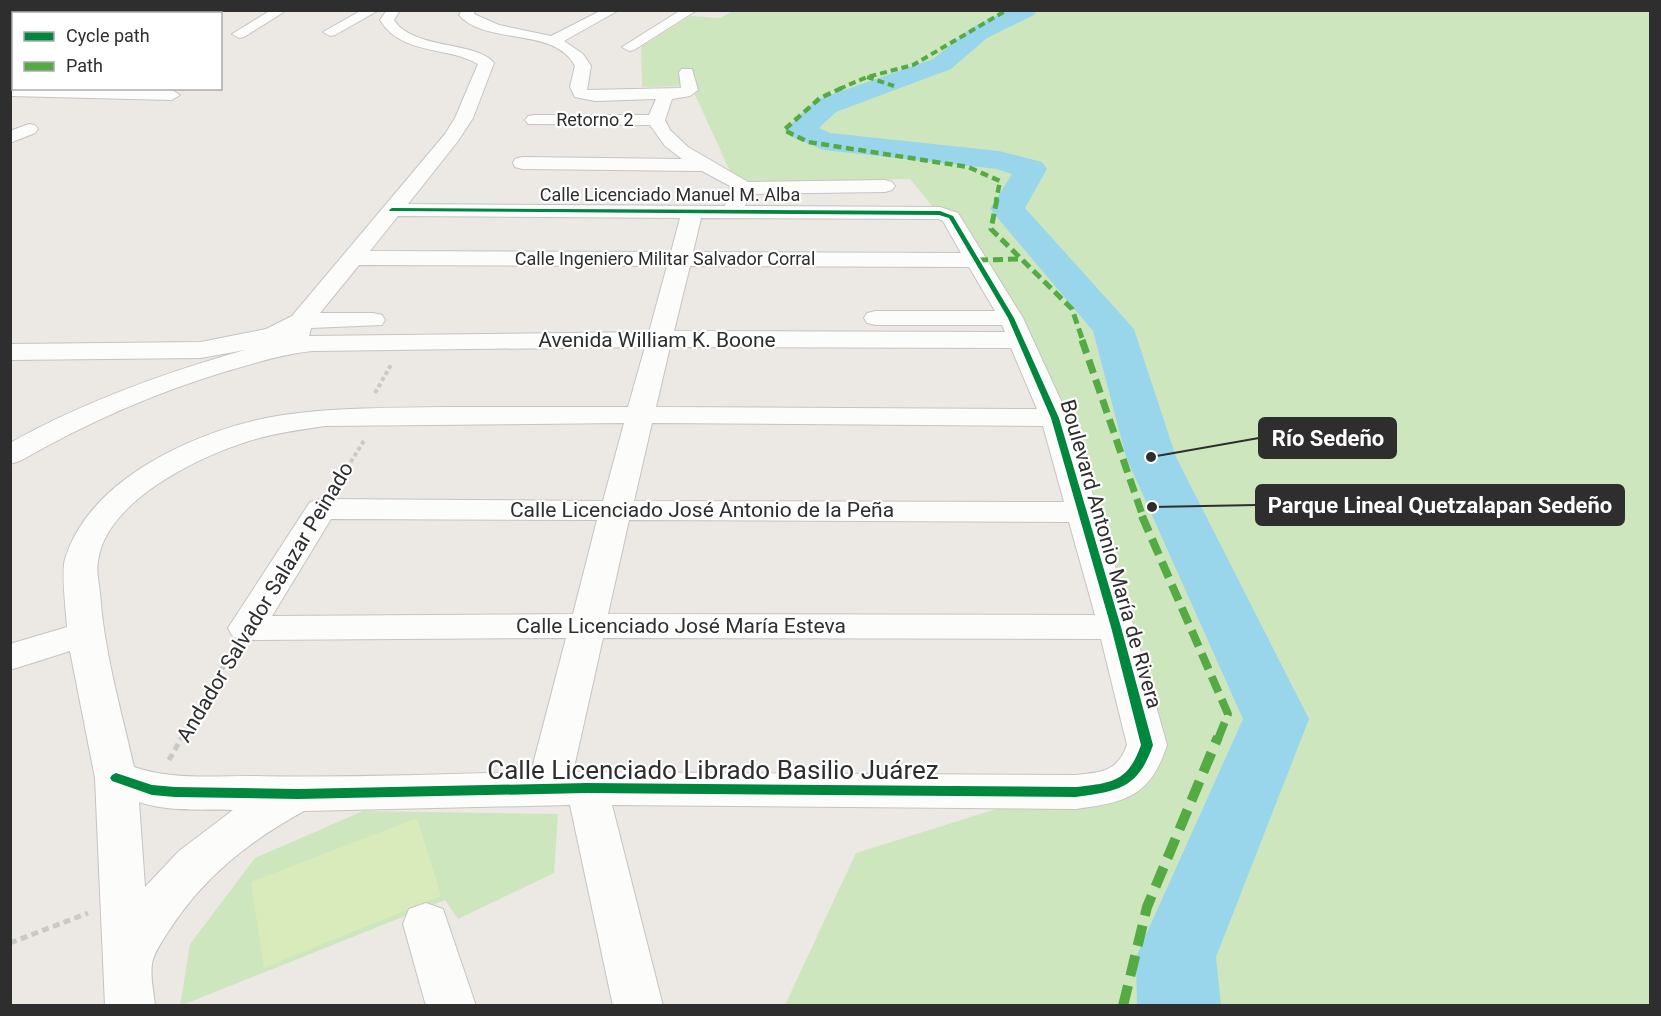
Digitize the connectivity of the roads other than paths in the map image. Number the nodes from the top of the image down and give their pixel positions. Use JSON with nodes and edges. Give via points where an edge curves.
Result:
{"nodes":[{"id":1,"x":281,"y":10,"type":"edge"},
{"id":2,"x":373,"y":10,"type":"edge"},
{"id":3,"x":394,"y":10,"type":"edge"},
{"id":4,"x":469,"y":10,"type":"edge"},
{"id":5,"x":614,"y":10,"type":"edge"},
{"id":6,"x":691,"y":10,"type":"edge"},
{"id":7,"x":513,"y":16,"type":"dead end"},
{"id":8,"x":330,"y":32,"type":"dead end"},
{"id":9,"x":222,"y":33,"type":"edge"},
{"id":10,"x":484,"y":34,"type":"junction"},
{"id":11,"x":552,"y":41,"type":"junction"},
{"id":12,"x":628,"y":47,"type":"dead end"},
{"id":13,"x":443,"y":49,"type":"junction"},
{"id":14,"x":687,"y":72,"type":"dead end"},
{"id":15,"x":10,"y":91,"type":"edge"},
{"id":16,"x":145,"y":91,"type":"edge"},
{"id":17,"x":666,"y":93,"type":"junction"},
{"id":18,"x":172,"y":95,"type":"dead end"},
{"id":19,"x":534,"y":120,"type":"dead end"},
{"id":20,"x":656,"y":120,"type":"junction"},
{"id":21,"x":20,"y":128,"type":"edge"},
{"id":22,"x":10,"y":138,"type":"edge"},
{"id":23,"x":522,"y":163,"type":"dead end"},
{"id":24,"x":704,"y":165,"type":"junction"},
{"id":25,"x":885,"y":186,"type":"dead end"},
{"id":26,"x":741,"y":188,"type":"junction"},
{"id":27,"x":392,"y":210,"type":"junction"},
{"id":28,"x":733,"y":211,"type":"junction"},
{"id":29,"x":692,"y":212,"type":"junction"},
{"id":30,"x":947,"y":214,"type":"joint"},
{"id":31,"x":352,"y":258,"type":"junction"},
{"id":32,"x":680,"y":260,"type":"junction"},
{"id":33,"x":978,"y":260,"type":"junction"},
{"id":34,"x":663,"y":329,"type":"junction"},
{"id":35,"x":1016,"y":329,"type":"junction"},
{"id":36,"x":297,"y":333,"type":"junction"},
{"id":37,"x":10,"y":352,"type":"edge"},
{"id":38,"x":188,"y":362,"type":"junction"},
{"id":39,"x":642,"y":415,"type":"junction"},
{"id":40,"x":1055,"y":418,"type":"junction"},
{"id":41,"x":10,"y":454,"type":"edge"},
{"id":42,"x":321,"y":509,"type":"joint"},
{"id":43,"x":616,"y":509,"type":"junction"},
{"id":44,"x":1082,"y":512,"type":"junction"},
{"id":45,"x":588,"y":626,"type":"junction"},
{"id":46,"x":1116,"y":627,"type":"junction"},
{"id":47,"x":246,"y":628,"type":"joint"},
{"id":48,"x":85,"y":634,"type":"junction"},
{"id":49,"x":10,"y":657,"type":"edge"},
{"id":50,"x":1127,"y":780,"type":"joint"},
{"id":51,"x":134,"y":784,"type":"junction"},
{"id":52,"x":568,"y":789,"type":"junction"},
{"id":53,"x":298,"y":794,"type":"junction"},
{"id":54,"x":426,"y":924,"type":"dead end"},
{"id":55,"x":128,"y":962,"type":"junction"},
{"id":56,"x":130,"y":1005,"type":"edge"},
{"id":57,"x":451,"y":1005,"type":"edge"},
{"id":58,"x":638,"y":1005,"type":"edge"}],
"edges":[{"from":1,"to":9,"type":"street","via":[[240,37]]},
{"from":2,"to":8,"type":"street"},
{"from":3,"to":13,"type":"street","via":[[387,20],[395,32]]},
{"from":4,"to":10,"type":"street","via":[[466,15]]},
{"from":5,"to":11,"type":"street"},
{"from":6,"to":12,"type":"street"},
{"from":7,"to":10,"type":"street"},
{"from":10,"to":11,"type":"street","via":[[506,31]]},
{"from":10,"to":13,"type":"street"},
{"from":11,"to":17,"type":"street","via":[[582,59],[578,87],[581,94]]},
{"from":13,"to":27,"type":"street","via":[[482,60],[486,67],[452,137]]},
{"from":14,"to":17,"type":"street","via":[[690,90]]},
{"from":15,"to":16,"type":"street"},
{"from":16,"to":18,"type":"street"},
{"from":17,"to":20,"type":"street"},
{"from":19,"to":20,"type":"street","name":"Retorno 2"},
{"from":20,"to":24,"type":"street","via":[[667,139]]},
{"from":21,"to":22,"type":"street"},
{"from":23,"to":24,"type":"street"},
{"from":24,"to":26,"type":"street","via":[[733,179]]},
{"from":25,"to":26,"type":"street"},
{"from":26,"to":28,"type":"street"},
{"from":27,"to":29,"type":"street","name":"Calle Licenciado Manuel M. Alba"},
{"from":27,"to":31,"type":"street"},
{"from":28,"to":29,"type":"street","name":"Calle Licenciado Manuel M. Alba"},
{"from":28,"to":30,"type":"street","name":"Calle Licenciado Manuel M. Alba"},
{"from":29,"to":32,"type":"street"},
{"from":30,"to":33,"type":"street","name":"Boulevard Antonio María de Rivera"},
{"from":31,"to":32,"type":"street","name":"Calle Ingeniero Militar Salvador Corral"},
{"from":31,"to":36,"type":"street"},
{"from":32,"to":33,"type":"street","name":"Calle Ingeniero Militar Salvador Corral"},
{"from":32,"to":34,"type":"street"},
{"from":33,"to":35,"type":"street","name":"Boulevard Antonio María de Rivera"},
{"from":34,"to":35,"type":"street","name":"Avenida William K. Boone"},
{"from":34,"to":36,"type":"street","name":"Avenida William K. Boone"},
{"from":34,"to":36,"type":"street","name":"Avenida William K. Boone","via":[[403,341]]},
{"from":34,"to":39,"type":"street"},
{"from":35,"to":40,"type":"street","name":"Boulevard Antonio María de Rivera"},
{"from":36,"to":38,"type":"street"},
{"from":37,"to":38,"type":"street"},
{"from":38,"to":41,"type":"street"},
{"from":39,"to":40,"type":"street"},
{"from":39,"to":43,"type":"street"},
{"from":39,"to":48,"type":"street","via":[[372,416],[280,424],[191,453],[147,478],[94,528],[81,561]]},
{"from":40,"to":44,"type":"street","name":"Boulevard Antonio María de Rivera"},
{"from":42,"to":43,"type":"street","name":"Calle Licenciado José Antonio de la Peña"},
{"from":42,"to":47,"type":"street","name":"Andador Salvador Salazar Peinado"},
{"from":43,"to":44,"type":"street","name":"Calle Licenciado José Antonio de la Peña"},
{"from":43,"to":45,"type":"street"},
{"from":44,"to":46,"type":"street","name":"Boulevard Antonio María de Rivera"},
{"from":45,"to":46,"type":"street","name":"Calle Licenciado José María Esteva"},
{"from":45,"to":47,"type":"street","name":"Calle Licenciado José María Esteva"},
{"from":45,"to":52,"type":"street"},
{"from":46,"to":50,"type":"street","name":"Boulevard Antonio María de Rivera","via":[[1147,745],[1142,764]]},
{"from":48,"to":49,"type":"street"},
{"from":48,"to":51,"type":"street"},
{"from":50,"to":52,"type":"street","name":"Calle Licenciado Librado Basilio Juárez","via":[[1104,789],[1076,792]]},
{"from":51,"to":53,"type":"street","name":"Calle Licenciado Librado Basilio Juárez"},
{"from":51,"to":55,"type":"street","via":[[124,899]]},
{"from":52,"to":53,"type":"street","name":"Calle Licenciado Librado Basilio Juárez"},
{"from":52,"to":58,"type":"street"},
{"from":53,"to":55,"type":"street","via":[[255,816],[215,845],[179,880],[150,920]]},
{"from":54,"to":57,"type":"street"},
{"from":55,"to":56,"type":"street"}]}
